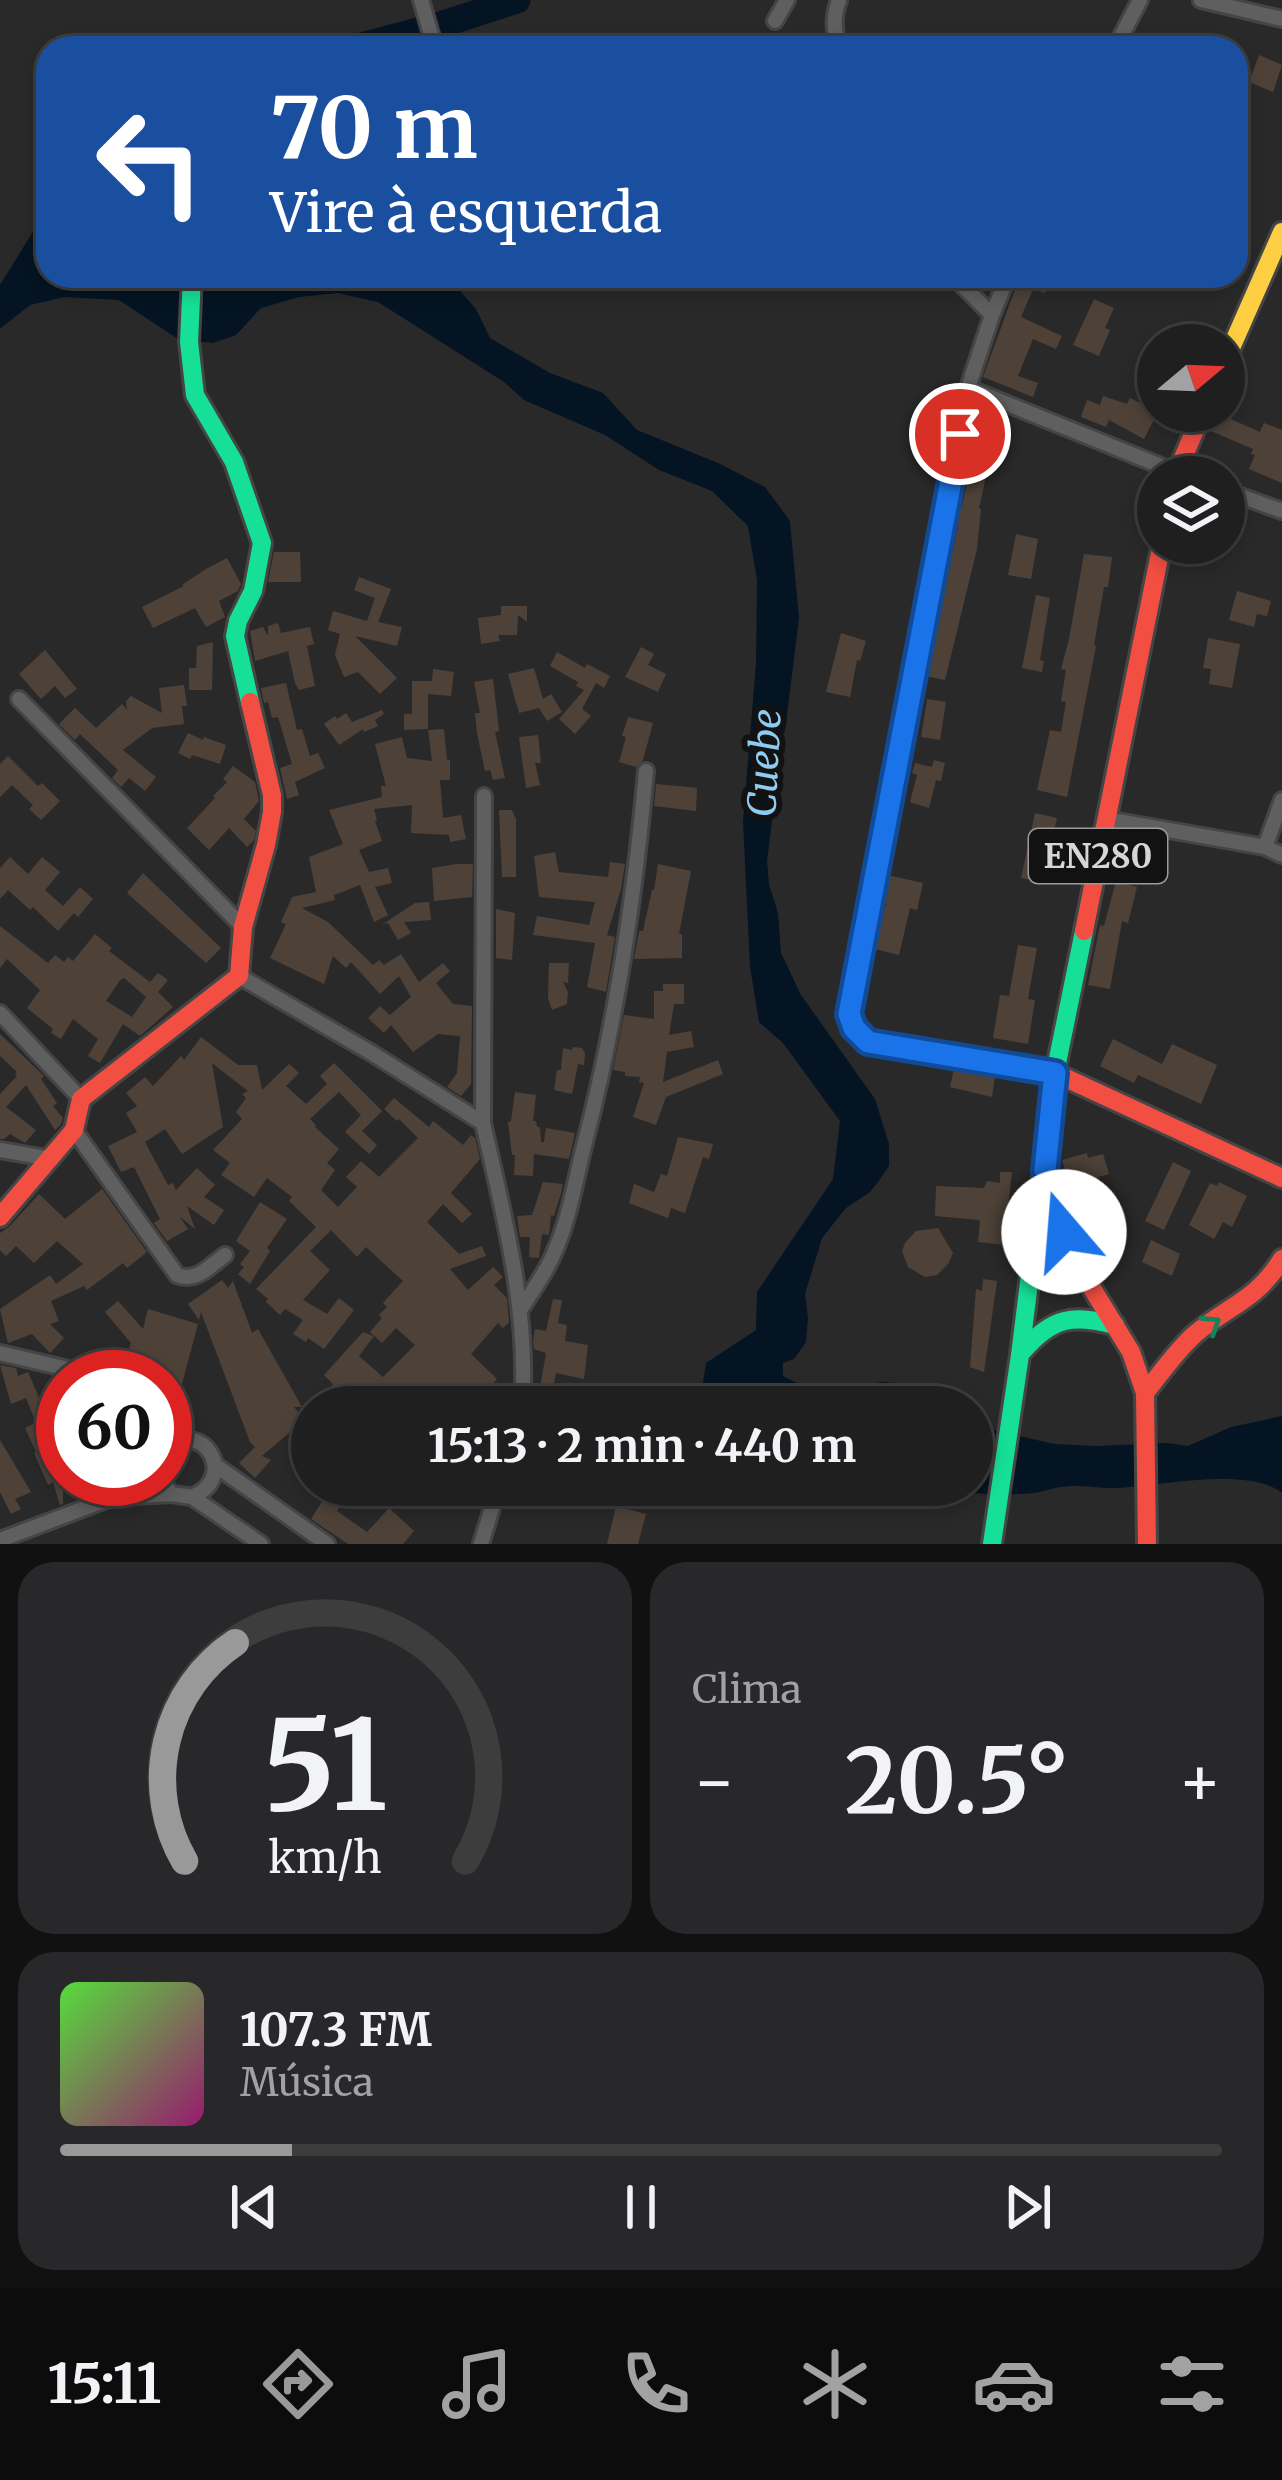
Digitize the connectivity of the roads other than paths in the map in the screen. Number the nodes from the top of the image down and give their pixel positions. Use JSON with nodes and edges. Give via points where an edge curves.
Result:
{"nodes":[{"id":1,"x":421,"y":0,"type":"edge"},
{"id":2,"x":788,"y":0,"type":"edge"},
{"id":3,"x":839,"y":0,"type":"edge"},
{"id":4,"x":1140,"y":0,"type":"edge"},
{"id":5,"x":1209,"y":1,"type":"edge"},
{"id":6,"x":1282,"y":19,"type":"edge"},
{"id":7,"x":775,"y":21,"type":"dead end"},
{"id":8,"x":432,"y":36,"type":"edge"},
{"id":9,"x":836,"y":36,"type":"edge"},
{"id":10,"x":1121,"y":36,"type":"edge"},
{"id":11,"x":1282,"y":232,"type":"edge"},
{"id":12,"x":191,"y":288,"type":"edge"},
{"id":13,"x":964,"y":288,"type":"edge"},
{"id":14,"x":1003,"y":288,"type":"edge"},
{"id":15,"x":992,"y":315,"type":"junction"},
{"id":16,"x":1242,"y":324,"type":"edge"},
{"id":17,"x":968,"y":388,"type":"junction"},
{"id":18,"x":1137,"y":458,"type":"edge"},
{"id":19,"x":1245,"y":498,"type":"edge"},
{"id":20,"x":1282,"y":511,"type":"edge"},
{"id":21,"x":1158,"y":564,"type":"edge"},
{"id":22,"x":20,"y":699,"type":"dead end"},
{"id":23,"x":646,"y":772,"type":"dead end"},
{"id":24,"x":484,"y":796,"type":"dead end"},
{"id":25,"x":1282,"y":800,"type":"edge"},
{"id":26,"x":1106,"y":819,"type":"junction"},
{"id":27,"x":1265,"y":848,"type":"junction"},
{"id":28,"x":1282,"y":855,"type":"edge"},
{"id":29,"x":243,"y":927,"type":"junction"},
{"id":30,"x":239,"y":976,"type":"junction"},
{"id":31,"x":0,"y":1013,"type":"edge"},
{"id":32,"x":1055,"y":1073,"type":"junction"},
{"id":33,"x":81,"y":1100,"type":"junction"},
{"id":34,"x":483,"y":1123,"type":"junction"},
{"id":35,"x":74,"y":1130,"type":"junction"},
{"id":36,"x":0,"y":1150,"type":"edge"},
{"id":37,"x":52,"y":1159,"type":"junction"},
{"id":38,"x":1045,"y":1170,"type":"junction"},
{"id":39,"x":1282,"y":1178,"type":"edge"},
{"id":40,"x":0,"y":1217,"type":"edge"},
{"id":41,"x":225,"y":1255,"type":"dead end"},
{"id":42,"x":1282,"y":1259,"type":"edge"},
{"id":43,"x":521,"y":1309,"type":"junction"},
{"id":44,"x":1115,"y":1325,"type":"junction"},
{"id":45,"x":0,"y":1353,"type":"edge"},
{"id":46,"x":1020,"y":1355,"type":"junction"},
{"id":47,"x":36,"y":1361,"type":"edge"},
{"id":48,"x":522,"y":1386,"type":"edge"},
{"id":49,"x":1145,"y":1393,"type":"junction"},
{"id":50,"x":192,"y":1440,"type":"edge"},
{"id":51,"x":215,"y":1466,"type":"junction"},
{"id":52,"x":192,"y":1497,"type":"joint"},
{"id":53,"x":90,"y":1506,"type":"edge"},
{"id":54,"x":493,"y":1506,"type":"edge"},
{"id":55,"x":0,"y":1540,"type":"edge"},
{"id":56,"x":261,"y":1544,"type":"edge"},
{"id":57,"x":327,"y":1544,"type":"edge"},
{"id":58,"x":481,"y":1544,"type":"edge"},
{"id":59,"x":992,"y":1544,"type":"edge"},
{"id":60,"x":1147,"y":1544,"type":"edge"}],
"edges":[{"from":1,"to":8,"type":"street"},
{"from":2,"to":7,"type":"street"},
{"from":3,"to":9,"type":"street"},
{"from":4,"to":10,"type":"street"},
{"from":5,"to":6,"type":"street"},
{"from":11,"to":16,"type":"main road"},
{"from":12,"to":29,"type":"main road","via":[[195,395],[234,462],[262,543],[236,636],[273,812]]},
{"from":13,"to":15,"type":"street"},
{"from":14,"to":15,"type":"street"},
{"from":15,"to":17,"type":"street"},
{"from":17,"to":18,"type":"street"},
{"from":17,"to":32,"type":"street","via":[[849,1014],[868,1042]]},
{"from":19,"to":20,"type":"street"},
{"from":21,"to":26,"type":"main road","number":"EN280"},
{"from":22,"to":29,"type":"street"},
{"from":23,"to":43,"type":"street","via":[[591,1122],[553,1258]]},
{"from":24,"to":34,"type":"street"},
{"from":25,"to":27,"type":"street"},
{"from":26,"to":27,"type":"street"},
{"from":26,"to":32,"type":"main road","number":"EN280"},
{"from":27,"to":28,"type":"street"},
{"from":29,"to":30,"type":"main road"},
{"from":30,"to":33,"type":"main road"},
{"from":30,"to":34,"type":"street"},
{"from":31,"to":33,"type":"street"},
{"from":32,"to":38,"type":"main road","number":"EN280"},
{"from":32,"to":39,"type":"main road"},
{"from":33,"to":35,"type":"main road"},
{"from":34,"to":43,"type":"street"},
{"from":35,"to":37,"type":"main road"},
{"from":35,"to":41,"type":"street","via":[[178,1275],[197,1275]]},
{"from":36,"to":37,"type":"street"},
{"from":37,"to":40,"type":"main road"},
{"from":38,"to":44,"type":"main road","number":"EN280","via":[[1079,1267]]},
{"from":38,"to":46,"type":"main road","number":"EN280"},
{"from":49,"to":42,"type":"main road","one_way":true,"via":[[1201,1330],[1265,1286]]},
{"from":43,"to":48,"type":"street"},
{"from":44,"to":46,"type":"main road","via":[[1055,1322]]},
{"from":44,"to":49,"type":"main road","number":"EN280"},
{"from":45,"to":47,"type":"street"},
{"from":46,"to":59,"type":"main road","number":"EN280"},
{"from":49,"to":60,"type":"main road","number":"EN280"},
{"from":50,"to":51,"type":"street","via":[[207,1448]]},
{"from":51,"to":52,"type":"street","via":[[209,1486]]},
{"from":51,"to":57,"type":"street"},
{"from":52,"to":56,"type":"street"},
{"from":53,"to":55,"type":"street"},
{"from":54,"to":58,"type":"street"}]}
